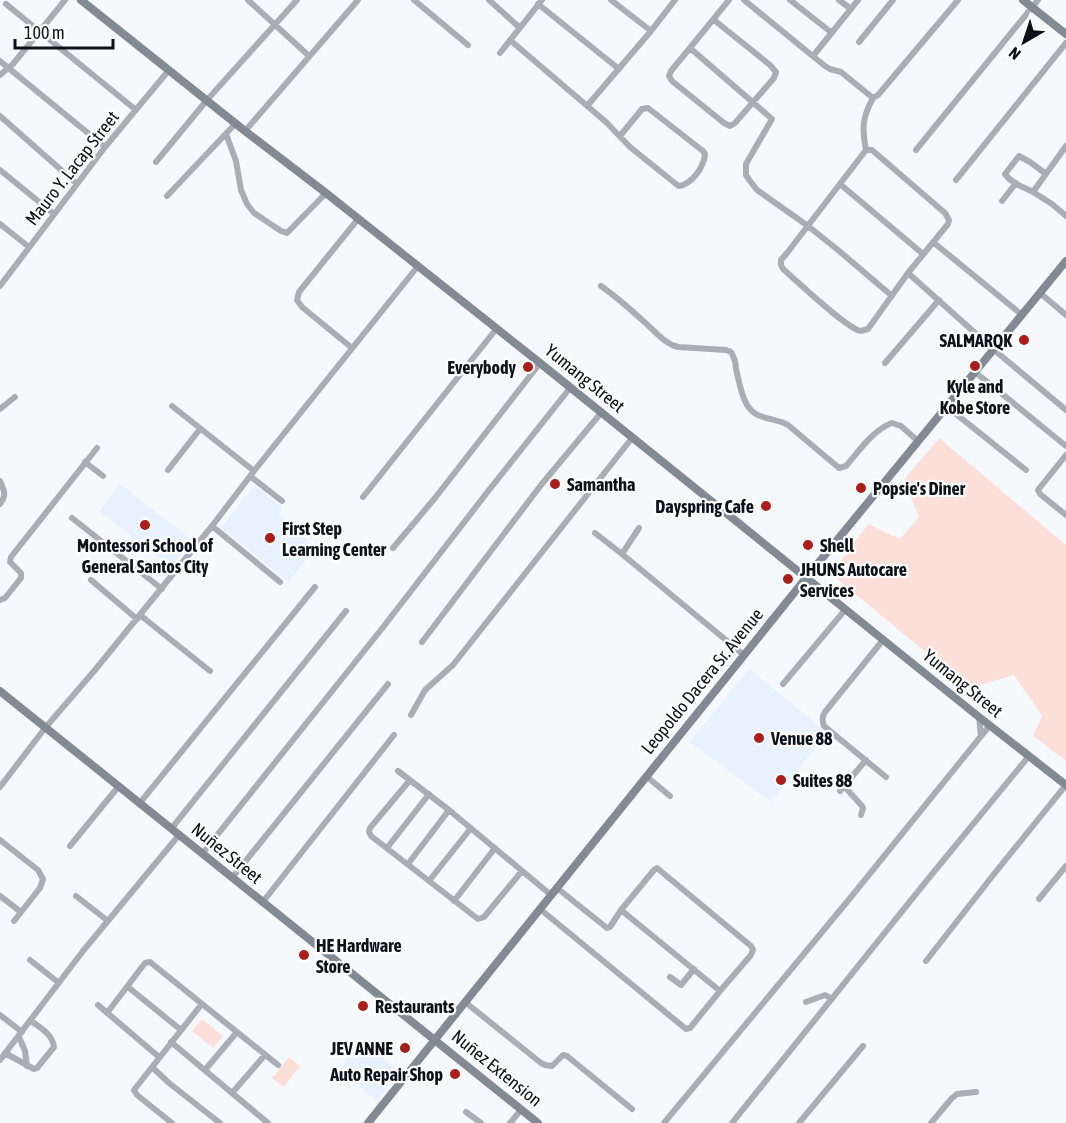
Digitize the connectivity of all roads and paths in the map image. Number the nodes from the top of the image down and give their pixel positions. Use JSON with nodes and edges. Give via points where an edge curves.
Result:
{"nodes":[{"id":1,"x":65,"y":0,"type":"edge"},
{"id":2,"x":81,"y":0,"type":"edge"},
{"id":3,"x":248,"y":0,"type":"edge"},
{"id":4,"x":297,"y":0,"type":"edge"},
{"id":5,"x":358,"y":0,"type":"edge"},
{"id":6,"x":414,"y":0,"type":"edge"},
{"id":7,"x":489,"y":0,"type":"edge"},
{"id":8,"x":611,"y":0,"type":"edge"},
{"id":9,"x":675,"y":0,"type":"edge"},
{"id":10,"x":729,"y":0,"type":"edge"},
{"id":11,"x":744,"y":0,"type":"edge"},
{"id":12,"x":790,"y":0,"type":"edge"},
{"id":13,"x":839,"y":0,"type":"edge"},
{"id":14,"x":858,"y":0,"type":"edge"},
{"id":15,"x":893,"y":0,"type":"edge"},
{"id":16,"x":958,"y":0,"type":"edge"},
{"id":17,"x":1023,"y":0,"type":"edge"},
{"id":18,"x":540,"y":2,"type":"edge"},
{"id":19,"x":6,"y":4,"type":"dead end"},
{"id":20,"x":1035,"y":4,"type":"edge"},
{"id":21,"x":850,"y":9,"type":"junction"},
{"id":22,"x":714,"y":20,"type":"junction"},
{"id":23,"x":274,"y":25,"type":"junction"},
{"id":24,"x":520,"y":28,"type":"junction"},
{"id":25,"x":39,"y":31,"type":"junction"},
{"id":26,"x":651,"y":31,"type":"junction"},
{"id":27,"x":832,"y":33,"type":"junction"},
{"id":28,"x":1066,"y":34,"type":"edge"},
{"id":29,"x":510,"y":40,"type":"junction"},
{"id":30,"x":859,"y":42,"type":"dead end"},
{"id":31,"x":1066,"y":43,"type":"edge"},
{"id":32,"x":468,"y":45,"type":"dead end"},
{"id":33,"x":690,"y":48,"type":"junction"},
{"id":34,"x":500,"y":53,"type":"dead end"},
{"id":35,"x":309,"y":56,"type":"junction"},
{"id":36,"x":813,"y":56,"type":"junction"},
{"id":37,"x":0,"y":62,"type":"edge"},
{"id":38,"x":8,"y":68,"type":"junction"},
{"id":39,"x":619,"y":69,"type":"junction"},
{"id":40,"x":169,"y":70,"type":"junction"},
{"id":41,"x":0,"y":75,"type":"edge"},
{"id":42,"x":873,"y":98,"type":"junction"},
{"id":43,"x":207,"y":100,"type":"junction"},
{"id":44,"x":753,"y":102,"type":"junction"},
{"id":45,"x":587,"y":106,"type":"junction"},
{"id":46,"x":136,"y":110,"type":"junction"},
{"id":47,"x":0,"y":116,"type":"edge"},
{"id":48,"x":236,"y":123,"type":"junction"},
{"id":49,"x":244,"y":131,"type":"junction"},
{"id":50,"x":226,"y":134,"type":"junction"},
{"id":51,"x":620,"y":136,"type":"junction"},
{"id":52,"x":1066,"y":146,"type":"edge"},
{"id":53,"x":105,"y":147,"type":"junction"},
{"id":54,"x":866,"y":150,"type":"junction"},
{"id":55,"x":916,"y":150,"type":"dead end"},
{"id":56,"x":156,"y":162,"type":"dead end"},
{"id":57,"x":0,"y":170,"type":"edge"},
{"id":58,"x":1046,"y":174,"type":"junction"},
{"id":59,"x":956,"y":180,"type":"dead end"},
{"id":60,"x":1016,"y":183,"type":"junction"},
{"id":61,"x":77,"y":184,"type":"junction"},
{"id":62,"x":840,"y":184,"type":"junction"},
{"id":63,"x":1033,"y":192,"type":"junction"},
{"id":64,"x":326,"y":193,"type":"junction"},
{"id":65,"x":167,"y":196,"type":"dead end"},
{"id":66,"x":1002,"y":201,"type":"dead end"},
{"id":67,"x":54,"y":214,"type":"junction"},
{"id":68,"x":1066,"y":216,"type":"edge"},
{"id":69,"x":358,"y":219,"type":"junction"},
{"id":70,"x":0,"y":224,"type":"edge"},
{"id":71,"x":808,"y":226,"type":"junction"},
{"id":72,"x":933,"y":242,"type":"junction"},
{"id":73,"x":29,"y":247,"type":"junction"},
{"id":74,"x":923,"y":254,"type":"junction"},
{"id":75,"x":1066,"y":261,"type":"edge"},
{"id":76,"x":418,"y":266,"type":"junction"},
{"id":77,"x":908,"y":273,"type":"junction"},
{"id":78,"x":3,"y":276,"type":"edge"},
{"id":79,"x":602,"y":285,"type":"dead end"},
{"id":80,"x":0,"y":286,"type":"edge"},
{"id":81,"x":1040,"y":293,"type":"junction"},
{"id":82,"x":892,"y":296,"type":"junction"},
{"id":83,"x":939,"y":300,"type":"junction"},
{"id":84,"x":1022,"y":315,"type":"junction"},
{"id":85,"x":1066,"y":315,"type":"edge"},
{"id":86,"x":496,"y":328,"type":"junction"},
{"id":87,"x":352,"y":348,"type":"junction"},
{"id":88,"x":993,"y":350,"type":"junction"},
{"id":89,"x":540,"y":363,"type":"junction"},
{"id":90,"x":885,"y":363,"type":"dead end"},
{"id":91,"x":975,"y":372,"type":"junction"},
{"id":92,"x":570,"y":388,"type":"junction"},
{"id":93,"x":15,"y":397,"type":"dead end"},
{"id":94,"x":172,"y":406,"type":"dead end"},
{"id":95,"x":946,"y":406,"type":"junction"},
{"id":96,"x":0,"y":409,"type":"edge"},
{"id":97,"x":1066,"y":410,"type":"edge"},
{"id":98,"x":601,"y":413,"type":"junction"},
{"id":99,"x":200,"y":429,"type":"junction"},
{"id":100,"x":632,"y":438,"type":"junction"},
{"id":101,"x":918,"y":441,"type":"junction"},
{"id":102,"x":1066,"y":446,"type":"edge"},
{"id":103,"x":97,"y":448,"type":"dead end"},
{"id":104,"x":1066,"y":455,"type":"edge"},
{"id":105,"x":85,"y":462,"type":"junction"},
{"id":106,"x":168,"y":470,"type":"dead end"},
{"id":107,"x":1026,"y":471,"type":"dead end"},
{"id":108,"x":252,"y":474,"type":"junction"},
{"id":109,"x":103,"y":476,"type":"dead end"},
{"id":110,"x":0,"y":481,"type":"edge"},
{"id":111,"x":363,"y":497,"type":"dead end"},
{"id":112,"x":282,"y":501,"type":"dead end"},
{"id":113,"x":0,"y":504,"type":"edge"},
{"id":114,"x":1065,"y":511,"type":"edge"},
{"id":115,"x":72,"y":518,"type":"dead end"},
{"id":116,"x":212,"y":526,"type":"junction"},
{"id":117,"x":639,"y":528,"type":"dead end"},
{"id":118,"x":595,"y":533,"type":"dead end"},
{"id":119,"x":393,"y":548,"type":"dead end"},
{"id":120,"x":622,"y":554,"type":"junction"},
{"id":121,"x":806,"y":578,"type":"junction"},
{"id":122,"x":91,"y":580,"type":"dead end"},
{"id":123,"x":280,"y":582,"type":"dead end"},
{"id":124,"x":315,"y":586,"type":"dead end"},
{"id":125,"x":162,"y":589,"type":"junction"},
{"id":126,"x":0,"y":600,"type":"edge"},
{"id":127,"x":845,"y":610,"type":"junction"},
{"id":128,"x":346,"y":611,"type":"dead end"},
{"id":129,"x":139,"y":617,"type":"junction"},
{"id":130,"x":883,"y":640,"type":"junction"},
{"id":131,"x":422,"y":642,"type":"dead end"},
{"id":132,"x":744,"y":655,"type":"junction"},
{"id":133,"x":210,"y":671,"type":"dead end"},
{"id":134,"x":388,"y":684,"type":"dead end"},
{"id":135,"x":783,"y":684,"type":"dead end"},
{"id":136,"x":0,"y":691,"type":"edge"},
{"id":137,"x":411,"y":715,"type":"dead end"},
{"id":138,"x":979,"y":717,"type":"junction"},
{"id":139,"x":990,"y":725,"type":"junction"},
{"id":140,"x":45,"y":728,"type":"junction"},
{"id":141,"x":394,"y":735,"type":"dead end"},
{"id":142,"x":981,"y":736,"type":"junction"},
{"id":143,"x":1029,"y":756,"type":"junction"},
{"id":144,"x":866,"y":760,"type":"junction"},
{"id":145,"x":398,"y":771,"type":"dead end"},
{"id":146,"x":0,"y":773,"type":"edge"},
{"id":147,"x":646,"y":776,"type":"junction"},
{"id":148,"x":886,"y":777,"type":"dead end"},
{"id":149,"x":7,"y":778,"type":"junction"},
{"id":150,"x":410,"y":780,"type":"junction"},
{"id":151,"x":1066,"y":785,"type":"edge"},
{"id":152,"x":0,"y":787,"type":"edge"},
{"id":153,"x":118,"y":787,"type":"junction"},
{"id":154,"x":429,"y":794,"type":"junction"},
{"id":155,"x":670,"y":796,"type":"dead end"},
{"id":156,"x":139,"y":804,"type":"junction"},
{"id":157,"x":449,"y":810,"type":"junction"},
{"id":158,"x":861,"y":815,"type":"dead end"},
{"id":159,"x":471,"y":828,"type":"junction"},
{"id":160,"x":171,"y":829,"type":"junction"},
{"id":161,"x":179,"y":835,"type":"junction"},
{"id":162,"x":0,"y":840,"type":"edge"},
{"id":163,"x":70,"y":846,"type":"dead end"},
{"id":164,"x":387,"y":848,"type":"junction"},
{"id":165,"x":495,"y":848,"type":"junction"},
{"id":166,"x":202,"y":854,"type":"junction"},
{"id":167,"x":408,"y":864,"type":"junction"},
{"id":168,"x":1066,"y":866,"type":"edge"},
{"id":169,"x":522,"y":871,"type":"junction"},
{"id":170,"x":232,"y":878,"type":"junction"},
{"id":171,"x":429,"y":881,"type":"junction"},
{"id":172,"x":554,"y":892,"type":"junction"},
{"id":173,"x":0,"y":896,"type":"edge"},
{"id":174,"x":76,"y":896,"type":"dead end"},
{"id":175,"x":1039,"y":899,"type":"dead end"},
{"id":176,"x":454,"y":901,"type":"junction"},
{"id":177,"x":262,"y":903,"type":"junction"},
{"id":178,"x":540,"y":909,"type":"junction"},
{"id":179,"x":621,"y":910,"type":"junction"},
{"id":180,"x":21,"y":912,"type":"junction"},
{"id":181,"x":14,"y":921,"type":"dead end"},
{"id":182,"x":108,"y":921,"type":"junction"},
{"id":183,"x":30,"y":960,"type":"dead end"},
{"id":184,"x":926,"y":961,"type":"dead end"},
{"id":185,"x":694,"y":969,"type":"junction"},
{"id":186,"x":670,"y":977,"type":"dead end"},
{"id":187,"x":59,"y":983,"type":"junction"},
{"id":188,"x":128,"y":987,"type":"junction"},
{"id":189,"x":720,"y":991,"type":"junction"},
{"id":190,"x":832,"y":999,"type":"junction"},
{"id":191,"x":465,"y":1002,"type":"junction"},
{"id":192,"x":806,"y":1002,"type":"dead end"},
{"id":193,"x":98,"y":1005,"type":"dead end"},
{"id":194,"x":201,"y":1005,"type":"junction"},
{"id":195,"x":107,"y":1013,"type":"junction"},
{"id":196,"x":0,"y":1015,"type":"edge"},
{"id":197,"x":31,"y":1021,"type":"junction"},
{"id":198,"x":181,"y":1030,"type":"junction"},
{"id":199,"x":237,"y":1032,"type":"junction"},
{"id":200,"x":21,"y":1034,"type":"junction"},
{"id":201,"x":435,"y":1039,"type":"junction"},
{"id":202,"x":171,"y":1042,"type":"junction"},
{"id":203,"x":863,"y":1046,"type":"dead end"},
{"id":204,"x":5,"y":1053,"type":"junction"},
{"id":205,"x":265,"y":1055,"type":"junction"},
{"id":206,"x":159,"y":1058,"type":"junction"},
{"id":207,"x":0,"y":1060,"type":"edge"},
{"id":208,"x":278,"y":1065,"type":"dead end"},
{"id":209,"x":27,"y":1066,"type":"junction"},
{"id":210,"x":152,"y":1067,"type":"junction"},
{"id":211,"x":205,"y":1070,"type":"junction"},
{"id":212,"x":976,"y":1092,"type":"dead end"},
{"id":213,"x":232,"y":1093,"type":"junction"},
{"id":214,"x":632,"y":1108,"type":"dead end"},
{"id":215,"x":521,"y":1110,"type":"junction"},
{"id":216,"x":466,"y":1112,"type":"dead end"},
{"id":217,"x":172,"y":1123,"type":"edge"},
{"id":218,"x":220,"y":1123,"type":"edge"},
{"id":219,"x":268,"y":1123,"type":"edge"},
{"id":220,"x":368,"y":1123,"type":"edge"},
{"id":221,"x":481,"y":1123,"type":"edge"},
{"id":222,"x":510,"y":1123,"type":"edge"},
{"id":223,"x":538,"y":1123,"type":"edge"},
{"id":224,"x":664,"y":1123,"type":"edge"},
{"id":225,"x":732,"y":1123,"type":"edge"},
{"id":226,"x":799,"y":1123,"type":"edge"},
{"id":227,"x":931,"y":1123,"type":"edge"}],
"edges":[{"from":1,"to":25,"type":"street"},
{"from":2,"to":40,"type":"main road","name":"Yumang Street"},
{"from":3,"to":23,"type":"street"},
{"from":4,"to":23,"type":"street"},
{"from":5,"to":35,"type":"street"},
{"from":6,"to":32,"type":"street"},
{"from":7,"to":24,"type":"street"},
{"from":8,"to":26,"type":"street"},
{"from":9,"to":26,"type":"street"},
{"from":10,"to":22,"type":"street"},
{"from":11,"to":36,"type":"street"},
{"from":12,"to":27,"type":"street"},
{"from":13,"to":21,"type":"street"},
{"from":14,"to":21,"type":"street"},
{"from":15,"to":30,"type":"street"},
{"from":16,"to":42,"type":"street"},
{"from":17,"to":20,"type":"main road"},
{"from":18,"to":24,"type":"street"},
{"from":18,"to":39,"type":"street"},
{"from":19,"to":25,"type":"street"},
{"from":20,"to":28,"type":"main road"},
{"from":20,"to":55,"type":"street"},
{"from":21,"to":27,"type":"street"},
{"from":22,"to":33,"type":"street"},
{"from":22,"to":44,"type":"street","via":[[775,70],[774,78]]},
{"from":23,"to":35,"type":"street"},
{"from":23,"to":43,"type":"street"},
{"from":24,"to":29,"type":"street"},
{"from":25,"to":38,"type":"street"},
{"from":25,"to":46,"type":"street"},
{"from":26,"to":39,"type":"street"},
{"from":27,"to":36,"type":"street"},
{"from":29,"to":34,"type":"street"},
{"from":29,"to":45,"type":"street"},
{"from":31,"to":59,"type":"street"},
{"from":33,"to":44,"type":"street"},
{"from":33,"to":44,"type":"street","via":[[669,74],[672,81],[727,125],[733,125]]},
{"from":35,"to":49,"type":"street"},
{"from":36,"to":42,"type":"street"},
{"from":37,"to":38,"type":"street"},
{"from":38,"to":41,"type":"street"},
{"from":38,"to":53,"type":"street"},
{"from":39,"to":45,"type":"street"},
{"from":40,"to":43,"type":"main road","name":"Yumang Street"},
{"from":40,"to":46,"type":"street","name":"Mauro Y. Lacap Street"},
{"from":42,"to":54,"type":"street","via":[[864,120]]},
{"from":43,"to":48,"type":"main road","name":"Yumang Street"},
{"from":43,"to":56,"type":"street"},
{"from":44,"to":71,"type":"street","via":[[772,119],[746,164],[746,175],[757,190]]},
{"from":45,"to":51,"type":"street"},
{"from":46,"to":53,"type":"street","name":"Mauro Y. Lacap Street"},
{"from":47,"to":61,"type":"street"},
{"from":48,"to":49,"type":"main road","name":"Yumang Street"},
{"from":48,"to":50,"type":"street"},
{"from":49,"to":64,"type":"main road","name":"Yumang Street"},
{"from":50,"to":64,"type":"street","via":[[247,204],[281,231],[290,230]]},
{"from":50,"to":65,"type":"street"},
{"from":51,"to":51,"type":"street","via":[[642,109],[648,108],[703,151],[704,163],[688,182],[679,186]]},
{"from":52,"to":58,"type":"street"},
{"from":53,"to":61,"type":"street","name":"Mauro Y. Lacap Street"},
{"from":54,"to":62,"type":"street"},
{"from":54,"to":72,"type":"street","via":[[872,150],[948,216],[948,224]]},
{"from":57,"to":67,"type":"street"},
{"from":58,"to":60,"type":"street","via":[[1019,156],[1005,174]]},
{"from":58,"to":63,"type":"street"},
{"from":60,"to":63,"type":"street"},
{"from":60,"to":66,"type":"street"},
{"from":61,"to":67,"type":"street","name":"Mauro Y. Lacap Street"},
{"from":62,"to":71,"type":"street"},
{"from":62,"to":74,"type":"street"},
{"from":63,"to":68,"type":"street"},
{"from":64,"to":69,"type":"main road","name":"Yumang Street"},
{"from":67,"to":73,"type":"street","name":"Mauro Y. Lacap Street"},
{"from":69,"to":76,"type":"main road","name":"Yumang Street"},
{"from":69,"to":87,"type":"street","via":[[299,292],[297,300]]},
{"from":70,"to":73,"type":"street"},
{"from":71,"to":82,"type":"street"},
{"from":71,"to":82,"type":"street","via":[[781,260],[781,267],[852,328],[865,331]]},
{"from":72,"to":74,"type":"street"},
{"from":72,"to":84,"type":"street"},
{"from":73,"to":78,"type":"street","name":"Mauro Y. Lacap Street"},
{"from":74,"to":77,"type":"street"},
{"from":75,"to":81,"type":"main road","name":"Leopoldo Dacera Sr. Avenue"},
{"from":76,"to":86,"type":"main road","name":"Yumang Street"},
{"from":76,"to":87,"type":"street"},
{"from":77,"to":82,"type":"street"},
{"from":77,"to":83,"type":"street"},
{"from":78,"to":80,"type":"street","name":"Mauro Y. Lacap Street"},
{"from":79,"to":101,"type":"street","via":[[673,346],[731,352],[751,410],[788,425],[838,468],[846,466],[885,425],[901,426]]},
{"from":81,"to":84,"type":"main road","name":"Leopoldo Dacera Sr. Avenue"},
{"from":81,"to":85,"type":"street"},
{"from":83,"to":88,"type":"street"},
{"from":83,"to":90,"type":"street"},
{"from":84,"to":88,"type":"main road","name":"Leopoldo Dacera Sr. Avenue"},
{"from":86,"to":89,"type":"main road","name":"Yumang Street"},
{"from":86,"to":111,"type":"street"},
{"from":87,"to":108,"type":"street"},
{"from":88,"to":91,"type":"main road","name":"Leopoldo Dacera Sr. Avenue"},
{"from":88,"to":97,"type":"street"},
{"from":89,"to":92,"type":"main road","name":"Yumang Street"},
{"from":89,"to":119,"type":"street"},
{"from":91,"to":95,"type":"main road","name":"Leopoldo Dacera Sr. Avenue"},
{"from":91,"to":102,"type":"street"},
{"from":92,"to":98,"type":"main road","name":"Yumang Street"},
{"from":92,"to":166,"type":"street"},
{"from":93,"to":96,"type":"street"},
{"from":94,"to":99,"type":"street"},
{"from":95,"to":101,"type":"main road","name":"Leopoldo Dacera Sr. Avenue"},
{"from":95,"to":107,"type":"street"},
{"from":98,"to":100,"type":"main road","name":"Yumang Street"},
{"from":98,"to":131,"type":"street"},
{"from":99,"to":106,"type":"street"},
{"from":99,"to":108,"type":"street"},
{"from":100,"to":121,"type":"main road","name":"Yumang Street"},
{"from":100,"to":137,"type":"street","via":[[453,665],[425,690]]},
{"from":101,"to":121,"type":"main road","name":"Leopoldo Dacera Sr. Avenue"},
{"from":103,"to":105,"type":"street"},
{"from":104,"to":114,"type":"street","via":[[1038,490]]},
{"from":105,"to":109,"type":"street"},
{"from":105,"to":126,"type":"street","via":[[11,557],[10,562],[21,578]]},
{"from":108,"to":112,"type":"street"},
{"from":108,"to":116,"type":"street"},
{"from":110,"to":113,"type":"street","via":[[5,493]]},
{"from":115,"to":125,"type":"street"},
{"from":116,"to":123,"type":"street"},
{"from":116,"to":125,"type":"street"},
{"from":117,"to":120,"type":"street"},
{"from":118,"to":120,"type":"street"},
{"from":120,"to":132,"type":"street"},
{"from":121,"to":127,"type":"main road","name":"Yumang Street"},
{"from":121,"to":132,"type":"main road","name":"Leopoldo Dacera Sr. Avenue"},
{"from":122,"to":129,"type":"street"},
{"from":124,"to":156,"type":"street"},
{"from":125,"to":129,"type":"street"},
{"from":127,"to":130,"type":"main road","name":"Yumang Street"},
{"from":127,"to":135,"type":"street"},
{"from":128,"to":160,"type":"street"},
{"from":129,"to":133,"type":"street"},
{"from":129,"to":140,"type":"street"},
{"from":130,"to":138,"type":"main road","name":"Yumang Street"},
{"from":130,"to":144,"type":"street","via":[[822,722]]},
{"from":132,"to":147,"type":"main road","name":"Leopoldo Dacera Sr. Avenue"},
{"from":134,"to":170,"type":"street"},
{"from":136,"to":140,"type":"main road","name":"Nuñez Street"},
{"from":138,"to":139,"type":"main road","name":"Yumang Street"},
{"from":138,"to":142,"type":"street"},
{"from":139,"to":142,"type":"street"},
{"from":139,"to":143,"type":"main road","name":"Yumang Street"},
{"from":140,"to":149,"type":"street"},
{"from":140,"to":153,"type":"main road","name":"Nuñez Street"},
{"from":141,"to":177,"type":"street"},
{"from":142,"to":224,"type":"street"},
{"from":143,"to":151,"type":"main road","name":"Yumang Street"},
{"from":143,"to":190,"type":"street"},
{"from":144,"to":148,"type":"street"},
{"from":144,"to":158,"type":"street","via":[[842,788],[862,806]]},
{"from":145,"to":150,"type":"street"},
{"from":146,"to":149,"type":"street"},
{"from":147,"to":155,"type":"street"},
{"from":147,"to":172,"type":"main road","name":"Leopoldo Dacera Sr. Avenue"},
{"from":149,"to":152,"type":"street"},
{"from":150,"to":154,"type":"street"},
{"from":150,"to":164,"type":"street","via":[[370,828],[371,836]]},
{"from":151,"to":184,"type":"street"},
{"from":153,"to":156,"type":"main road","name":"Nuñez Street"},
{"from":153,"to":163,"type":"street"},
{"from":154,"to":157,"type":"street"},
{"from":154,"to":164,"type":"street"},
{"from":156,"to":160,"type":"main road","name":"Nuñez Street"},
{"from":157,"to":159,"type":"street"},
{"from":157,"to":167,"type":"street"},
{"from":159,"to":165,"type":"street"},
{"from":159,"to":171,"type":"street"},
{"from":160,"to":161,"type":"main road","name":"Nuñez Street"},
{"from":161,"to":166,"type":"main road","name":"Nuñez Street"},
{"from":161,"to":182,"type":"street"},
{"from":162,"to":180,"type":"street","via":[[38,870],[43,879]]},
{"from":164,"to":167,"type":"street"},
{"from":165,"to":169,"type":"street"},
{"from":165,"to":176,"type":"street"},
{"from":166,"to":170,"type":"main road","name":"Nuñez Street"},
{"from":167,"to":171,"type":"street"},
{"from":168,"to":175,"type":"street"},
{"from":169,"to":172,"type":"street"},
{"from":169,"to":176,"type":"street","via":[[480,919]]},
{"from":170,"to":177,"type":"main road","name":"Nuñez Street"},
{"from":171,"to":176,"type":"street"},
{"from":172,"to":178,"type":"main road","name":"Leopoldo Dacera Sr. Avenue"},
{"from":172,"to":179,"type":"street","via":[[607,928]]},
{"from":173,"to":180,"type":"street"},
{"from":174,"to":182,"type":"street"},
{"from":177,"to":201,"type":"main road","name":"Nuñez Street"},
{"from":178,"to":189,"type":"street","via":[[686,1029]]},
{"from":178,"to":191,"type":"main road","name":"Leopoldo Dacera Sr. Avenue"},
{"from":179,"to":185,"type":"street"},
{"from":179,"to":189,"type":"street","via":[[657,868],[751,946],[751,955]]},
{"from":180,"to":181,"type":"street"},
{"from":182,"to":187,"type":"street"},
{"from":183,"to":187,"type":"street"},
{"from":185,"to":186,"type":"street","via":[[681,985]]},
{"from":185,"to":189,"type":"street"},
{"from":187,"to":197,"type":"street"},
{"from":188,"to":194,"type":"street","via":[[145,963],[150,962]]},
{"from":188,"to":195,"type":"street"},
{"from":188,"to":198,"type":"street"},
{"from":190,"to":192,"type":"street","via":[[825,995]]},
{"from":190,"to":225,"type":"street"},
{"from":191,"to":201,"type":"main road","name":"Leopoldo Dacera Sr. Avenue"},
{"from":191,"to":214,"type":"street","via":[[541,1063],[552,1066],[563,1055],[567,1056]]},
{"from":193,"to":195,"type":"street"},
{"from":194,"to":198,"type":"street"},
{"from":194,"to":199,"type":"street"},
{"from":195,"to":206,"type":"street"},
{"from":196,"to":200,"type":"street"},
{"from":197,"to":200,"type":"street"},
{"from":197,"to":209,"type":"street","via":[[50,1036],[54,1046],[37,1068]]},
{"from":198,"to":202,"type":"street"},
{"from":199,"to":205,"type":"street"},
{"from":199,"to":211,"type":"street"},
{"from":200,"to":204,"type":"street"},
{"from":200,"to":209,"type":"street"},
{"from":201,"to":215,"type":"main road","name":"Nuñez Extension"},
{"from":201,"to":220,"type":"main road","name":"Leopoldo Dacera Sr. Avenue"},
{"from":202,"to":206,"type":"street"},
{"from":202,"to":211,"type":"street"},
{"from":203,"to":226,"type":"street"},
{"from":204,"to":207,"type":"street"},
{"from":204,"to":209,"type":"street"},
{"from":205,"to":208,"type":"street"},
{"from":205,"to":213,"type":"street"},
{"from":206,"to":210,"type":"street"},
{"from":210,"to":217,"type":"street","via":[[135,1092]]},
{"from":210,"to":218,"type":"street"},
{"from":211,"to":213,"type":"street"},
{"from":212,"to":227,"type":"street","via":[[957,1094]]},
{"from":213,"to":219,"type":"street"},
{"from":215,"to":222,"type":"street"},
{"from":215,"to":223,"type":"main road","name":"Nuñez Extension"},
{"from":216,"to":221,"type":"street"}]}
